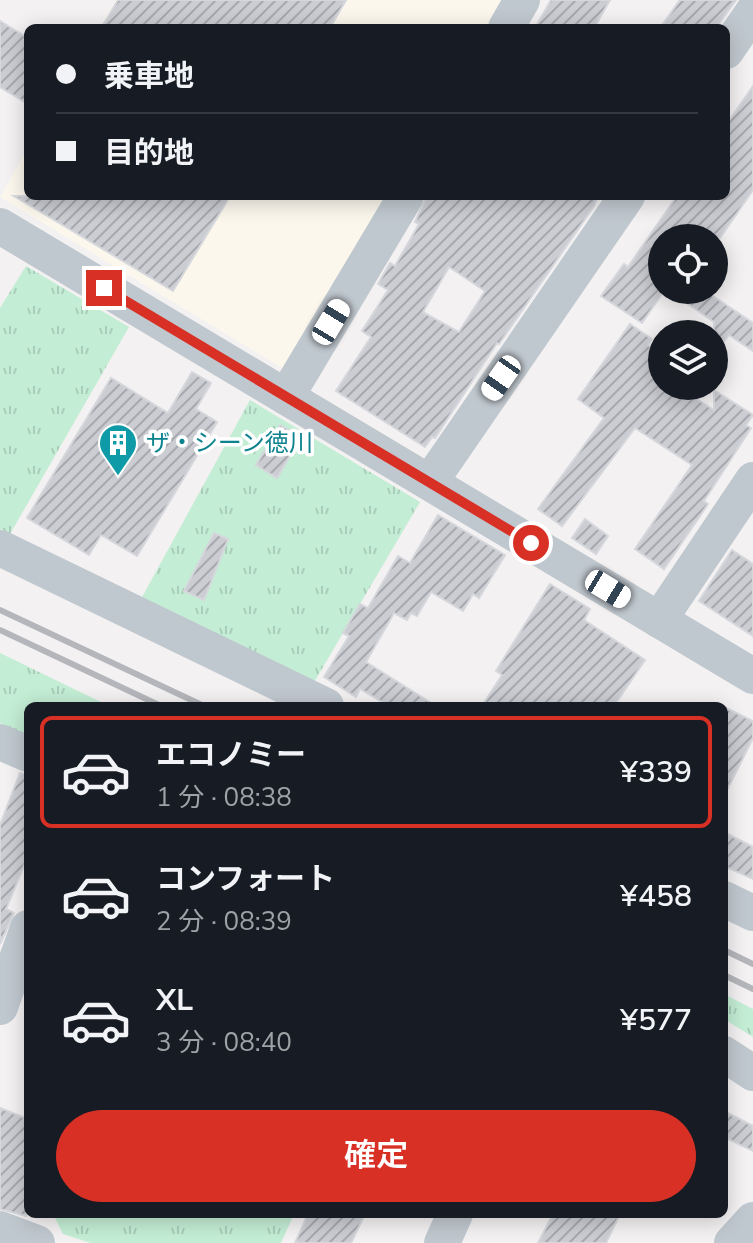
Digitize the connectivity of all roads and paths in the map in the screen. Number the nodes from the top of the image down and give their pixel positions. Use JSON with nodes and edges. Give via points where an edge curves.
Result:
{"nodes":[{"id":1,"x":522,"y":0,"type":"edge"},
{"id":2,"x":753,"y":12,"type":"edge"},
{"id":3,"x":508,"y":24,"type":"edge"},
{"id":4,"x":730,"y":45,"type":"edge"},
{"id":5,"x":404,"y":200,"type":"edge"},
{"id":6,"x":624,"y":200,"type":"edge"},
{"id":7,"x":0,"y":226,"type":"edge"},
{"id":8,"x":286,"y":397,"type":"junction"},
{"id":9,"x":753,"y":480,"type":"edge"},
{"id":10,"x":430,"y":482,"type":"junction"},
{"id":11,"x":0,"y":548,"type":"edge"},
{"id":12,"x":659,"y":620,"type":"junction"},
{"id":13,"x":753,"y":676,"type":"edge"},
{"id":14,"x":318,"y":702,"type":"edge"},
{"id":15,"x":0,"y":742,"type":"edge"},
{"id":16,"x":24,"y":752,"type":"edge"},
{"id":17,"x":728,"y":901,"type":"edge"},
{"id":18,"x":753,"y":913,"type":"edge"},
{"id":19,"x":24,"y":939,"type":"edge"},
{"id":20,"x":0,"y":1007,"type":"edge"},
{"id":21,"x":728,"y":1057,"type":"edge"},
{"id":22,"x":753,"y":1073,"type":"edge"},
{"id":23,"x":453,"y":1218,"type":"edge"},
{"id":24,"x":753,"y":1220,"type":"edge"},
{"id":25,"x":442,"y":1243,"type":"edge"},
{"id":26,"x":732,"y":1243,"type":"edge"}],
"edges":[{"from":1,"to":3,"type":"street"},
{"from":2,"to":4,"type":"street"},
{"from":5,"to":8,"type":"street"},
{"from":6,"to":10,"type":"street"},
{"from":7,"to":8,"type":"street"},
{"from":8,"to":10,"type":"street"},
{"from":9,"to":12,"type":"street"},
{"from":10,"to":12,"type":"street"},
{"from":11,"to":14,"type":"street"},
{"from":12,"to":13,"type":"street"},
{"from":15,"to":16,"type":"street"},
{"from":17,"to":18,"type":"street"},
{"from":19,"to":20,"type":"street"},
{"from":21,"to":22,"type":"street"},
{"from":23,"to":25,"type":"street"},
{"from":24,"to":26,"type":"street"}]}
